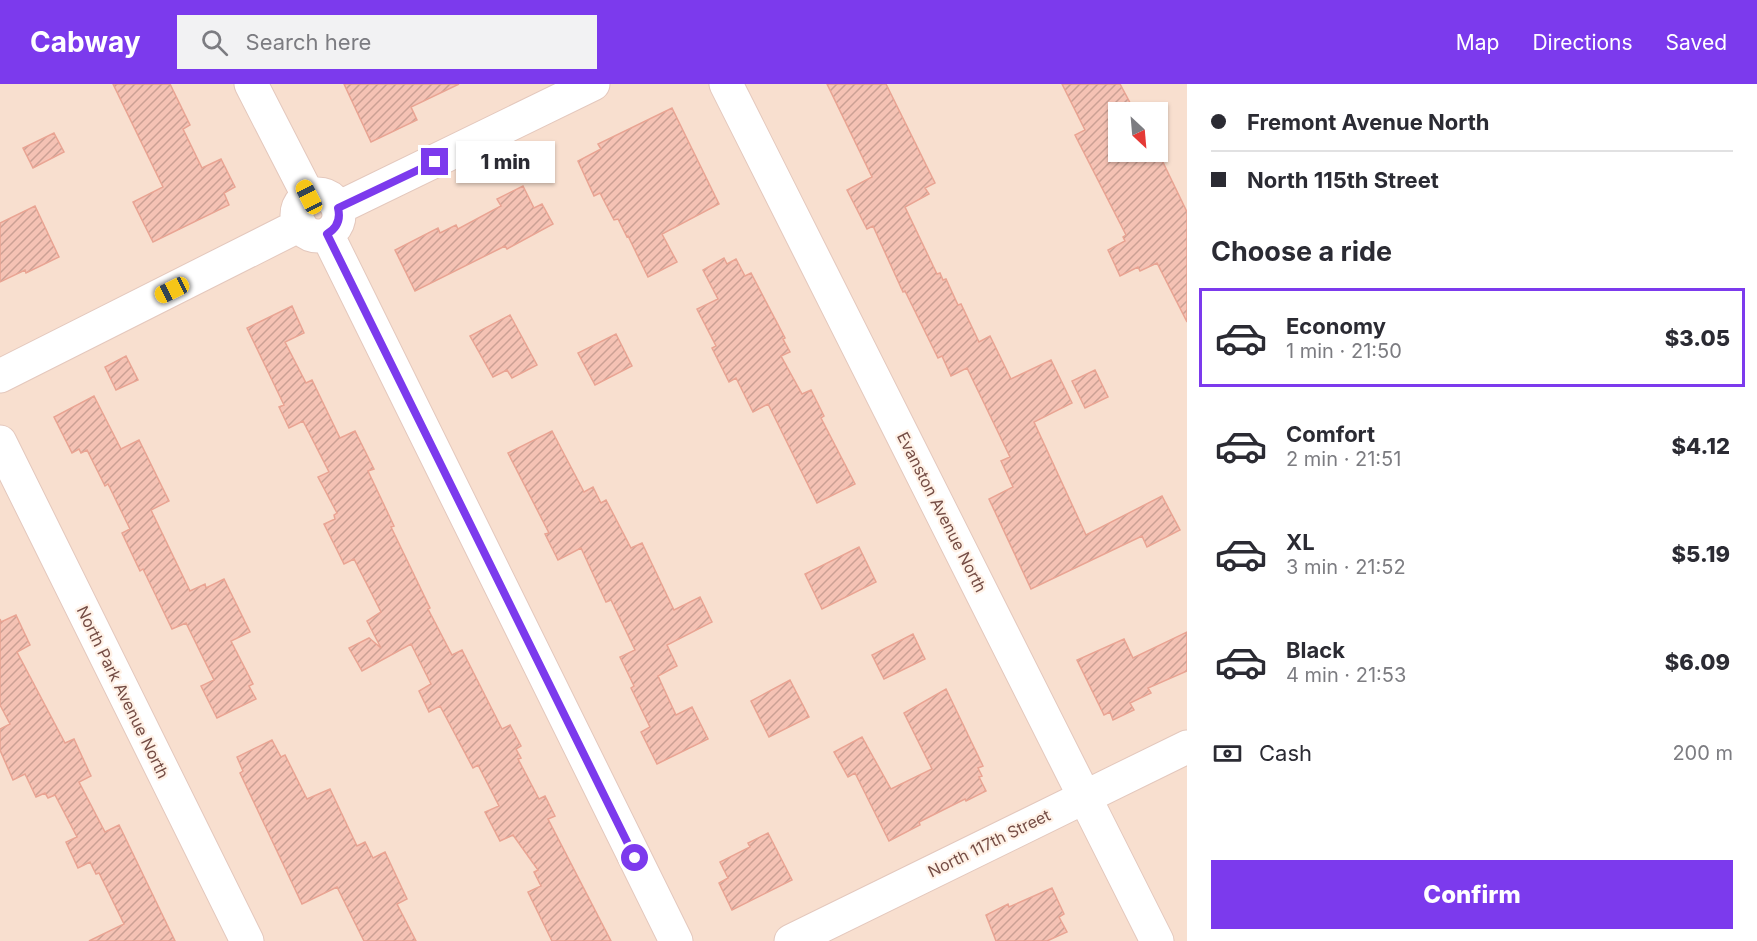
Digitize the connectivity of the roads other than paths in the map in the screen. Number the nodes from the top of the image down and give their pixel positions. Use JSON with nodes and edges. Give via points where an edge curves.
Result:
{"nodes":[{"id":1,"x":251,"y":84,"type":"edge"},
{"id":2,"x":593,"y":84,"type":"edge"},
{"id":3,"x":726,"y":84,"type":"edge"},
{"id":4,"x":319,"y":216,"type":"junction"},
{"id":5,"x":0,"y":376,"type":"edge"},
{"id":6,"x":0,"y":442,"type":"edge"},
{"id":7,"x":1187,"y":747,"type":"edge"},
{"id":8,"x":1085,"y":796,"type":"junction"},
{"id":9,"x":247,"y":941,"type":"edge"},
{"id":10,"x":676,"y":941,"type":"edge"},
{"id":11,"x":791,"y":941,"type":"edge"},
{"id":12,"x":1157,"y":941,"type":"edge"}],
"edges":[{"from":1,"to":4,"type":"street"},
{"from":2,"to":4,"type":"street"},
{"from":3,"to":8,"type":"street","name":"Evanston Avenue North"},
{"from":4,"to":5,"type":"street"},
{"from":4,"to":10,"type":"street"},
{"from":6,"to":9,"type":"street","name":"North Park Avenue North"},
{"from":7,"to":8,"type":"street","name":"North 117th Street"},
{"from":8,"to":11,"type":"street","name":"North 117th Street"},
{"from":8,"to":12,"type":"street","name":"Evanston Avenue North"}]}
